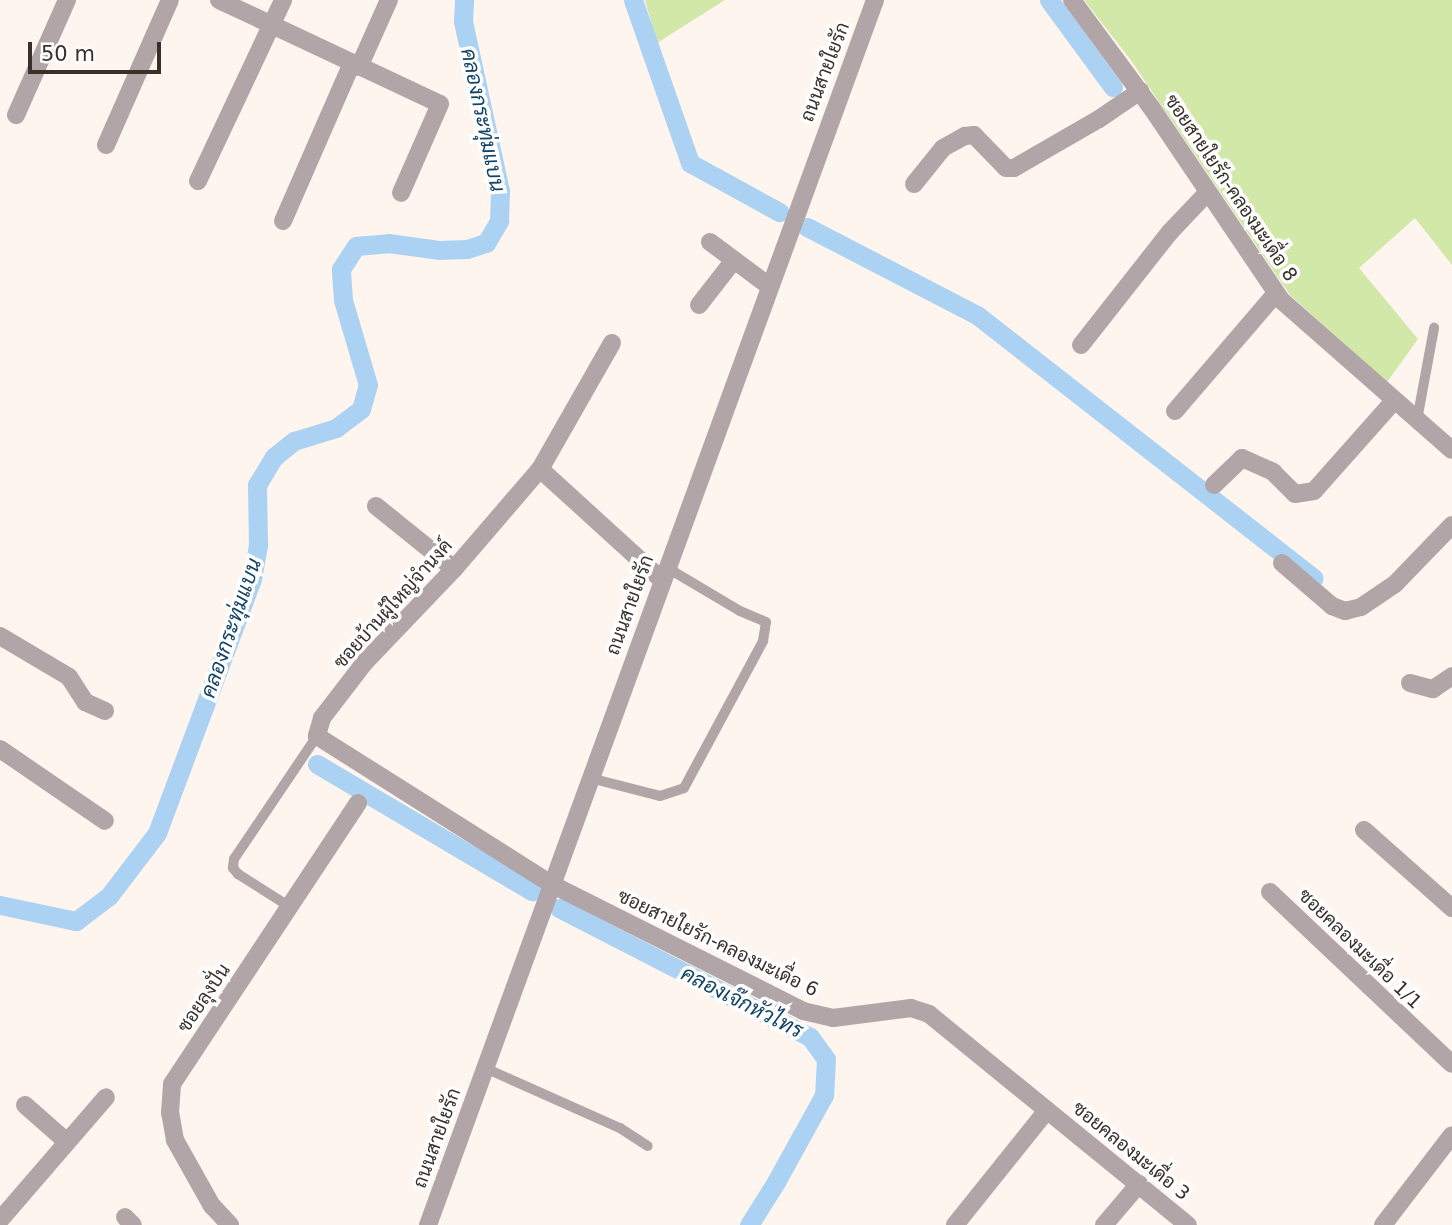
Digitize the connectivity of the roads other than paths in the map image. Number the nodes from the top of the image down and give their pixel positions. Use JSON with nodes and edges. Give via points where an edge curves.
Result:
{"nodes":[{"id":1,"x":66,"y":0,"type":"edge"},
{"id":2,"x":170,"y":0,"type":"edge"},
{"id":3,"x":219,"y":0,"type":"edge"},
{"id":4,"x":283,"y":0,"type":"edge"},
{"id":5,"x":390,"y":0,"type":"edge"},
{"id":6,"x":875,"y":0,"type":"edge"},
{"id":7,"x":1072,"y":0,"type":"edge"},
{"id":8,"x":272,"y":25,"type":"junction"},
{"id":9,"x":356,"y":65,"type":"junction"},
{"id":10,"x":1140,"y":91,"type":"junction"},
{"id":11,"x":16,"y":115,"type":"dead end"},
{"id":12,"x":106,"y":145,"type":"dead end"},
{"id":13,"x":198,"y":181,"type":"dead end"},
{"id":14,"x":914,"y":184,"type":"dead end"},
{"id":15,"x":1208,"y":192,"type":"junction"},
{"id":16,"x":401,"y":193,"type":"dead end"},
{"id":17,"x":283,"y":221,"type":"dead end"},
{"id":18,"x":710,"y":242,"type":"dead end"},
{"id":19,"x":734,"y":260,"type":"junction"},
{"id":20,"x":769,"y":286,"type":"junction"},
{"id":21,"x":1276,"y":293,"type":"junction"},
{"id":22,"x":699,"y":305,"type":"dead end"},
{"id":23,"x":1434,"y":328,"type":"dead end"},
{"id":24,"x":612,"y":343,"type":"dead end"},
{"id":25,"x":1081,"y":345,"type":"dead end"},
{"id":26,"x":1394,"y":401,"type":"junction"},
{"id":27,"x":1175,"y":411,"type":"dead end"},
{"id":28,"x":1417,"y":420,"type":"junction"},
{"id":29,"x":1452,"y":450,"type":"edge"},
{"id":30,"x":540,"y":469,"type":"junction"},
{"id":31,"x":1214,"y":485,"type":"dead end"},
{"id":32,"x":376,"y":506,"type":"dead end"},
{"id":33,"x":1452,"y":525,"type":"edge"},
{"id":34,"x":1282,"y":563,"type":"dead end"},
{"id":35,"x":454,"y":569,"type":"junction"},
{"id":36,"x":664,"y":574,"type":"junction"},
{"id":37,"x":0,"y":636,"type":"edge"},
{"id":38,"x":1452,"y":676,"type":"edge"},
{"id":39,"x":1410,"y":683,"type":"dead end"},
{"id":40,"x":105,"y":711,"type":"dead end"},
{"id":41,"x":317,"y":736,"type":"junction"},
{"id":42,"x":0,"y":749,"type":"edge"},
{"id":43,"x":590,"y":778,"type":"junction"},
{"id":44,"x":358,"y":803,"type":"dead end"},
{"id":45,"x":105,"y":821,"type":"dead end"},
{"id":46,"x":1364,"y":830,"type":"dead end"},
{"id":47,"x":551,"y":884,"type":"junction"},
{"id":48,"x":1270,"y":892,"type":"dead end"},
{"id":49,"x":290,"y":907,"type":"junction"},
{"id":50,"x":1452,"y":908,"type":"edge"},
{"id":51,"x":1452,"y":1064,"type":"edge"},
{"id":52,"x":485,"y":1068,"type":"junction"},
{"id":53,"x":106,"y":1097,"type":"dead end"},
{"id":54,"x":25,"y":1105,"type":"dead end"},
{"id":55,"x":1047,"y":1110,"type":"junction"},
{"id":56,"x":1452,"y":1135,"type":"edge"},
{"id":57,"x":68,"y":1142,"type":"junction"},
{"id":58,"x":648,"y":1146,"type":"dead end"},
{"id":59,"x":1139,"y":1184,"type":"junction"},
{"id":60,"x":0,"y":1220,"type":"edge"},
{"id":61,"x":230,"y":1225,"type":"edge"},
{"id":62,"x":428,"y":1225,"type":"edge"},
{"id":63,"x":955,"y":1225,"type":"edge"},
{"id":64,"x":1104,"y":1225,"type":"edge"},
{"id":65,"x":1188,"y":1225,"type":"edge"},
{"id":66,"x":1383,"y":1225,"type":"edge"}],
"edges":[{"from":1,"to":11,"type":"street"},
{"from":2,"to":12,"type":"street"},
{"from":3,"to":8,"type":"street"},
{"from":4,"to":8,"type":"street"},
{"from":5,"to":9,"type":"street"},
{"from":6,"to":20,"type":"street","name":"ถนนสายใยรัก"},
{"from":7,"to":10,"type":"street","name":"ซอยสายใยรัก-คลองมะเดื่อ 8"},
{"from":8,"to":9,"type":"street"},
{"from":8,"to":13,"type":"street"},
{"from":9,"to":16,"type":"street","via":[[440,104]]},
{"from":9,"to":17,"type":"street"},
{"from":10,"to":14,"type":"street","via":[[1014,168],[1006,168],[974,135],[965,136],[943,148]]},
{"from":10,"to":15,"type":"street","name":"ซอยสายใยรัก-คลองมะเดื่อ 8"},
{"from":15,"to":21,"type":"street","name":"ซอยสายใยรัก-คลองมะเดื่อ 8"},
{"from":15,"to":25,"type":"street","via":[[1170,232]]},
{"from":18,"to":19,"type":"street"},
{"from":19,"to":20,"type":"street"},
{"from":19,"to":22,"type":"street"},
{"from":20,"to":36,"type":"street","name":"ถนนสายใยรัก"},
{"from":21,"to":26,"type":"street","name":"ซอยสายใยรัก-คลองมะเดื่อ 8"},
{"from":21,"to":27,"type":"street"},
{"from":23,"to":28,"type":"lane"},
{"from":24,"to":30,"type":"street","name":"ซอยบ้านผู้ใหญ่จำนงค์"},
{"from":26,"to":28,"type":"street","name":"ซอยสายใยรัก-คลองมะเดื่อ 8"},
{"from":26,"to":31,"type":"street","via":[[1314,491],[1296,494],[1273,472],[1242,458]]},
{"from":28,"to":29,"type":"street","name":"ซอยสายใยรัก-คลองมะเดื่อ 8"},
{"from":30,"to":35,"type":"street","name":"ซอยบ้านผู้ใหญ่จำนงค์"},
{"from":30,"to":36,"type":"street"},
{"from":32,"to":35,"type":"street"},
{"from":33,"to":34,"type":"street","via":[[1395,584],[1361,607],[1345,611],[1332,607]]},
{"from":35,"to":41,"type":"street","name":"ซอยบ้านผู้ใหญ่จำนงค์","via":[[365,662],[322,718]]},
{"from":36,"to":43,"type":"street","name":"ถนนสายใยรัก"},
{"from":36,"to":43,"type":"lane","via":[[766,622],[763,641],[684,788],[660,796]]},
{"from":37,"to":40,"type":"street","via":[[69,677],[85,702]]},
{"from":38,"to":39,"type":"street","via":[[1433,688]]},
{"from":41,"to":47,"type":"street"},
{"from":41,"to":49,"type":"lane","via":[[234,859],[238,874]]},
{"from":42,"to":45,"type":"street"},
{"from":43,"to":47,"type":"street","name":"ถนนสายใยรัก"},
{"from":44,"to":49,"type":"street","name":"ซอยลุงปั่น"},
{"from":46,"to":50,"type":"street"},
{"from":47,"to":52,"type":"street","name":"ถนนสายใยรัก"},
{"from":47,"to":55,"type":"street","name":"ซอยสายใยรัก-คลองมะเดื่อ 6","via":[[803,1011],[833,1017],[911,1008],[929,1014]]},
{"from":48,"to":51,"type":"street","name":"ซอยคลองมะเดื่อ 1/1"},
{"from":49,"to":61,"type":"street","name":"ซอยลุงปั่น","via":[[172,1084],[170,1113],[175,1140],[212,1206]]},
{"from":52,"to":58,"type":"lane","via":[[621,1128]]},
{"from":52,"to":62,"type":"street","name":"ถนนสายใยรัก"},
{"from":53,"to":57,"type":"street"},
{"from":54,"to":57,"type":"street"},
{"from":55,"to":59,"type":"street","name":"ซอยคลองมะเดื่อ 3"},
{"from":55,"to":63,"type":"street"},
{"from":56,"to":66,"type":"street"},
{"from":57,"to":60,"type":"street"},
{"from":59,"to":64,"type":"street"},
{"from":59,"to":65,"type":"street","name":"ซอยคลองมะเดื่อ 3"}]}
